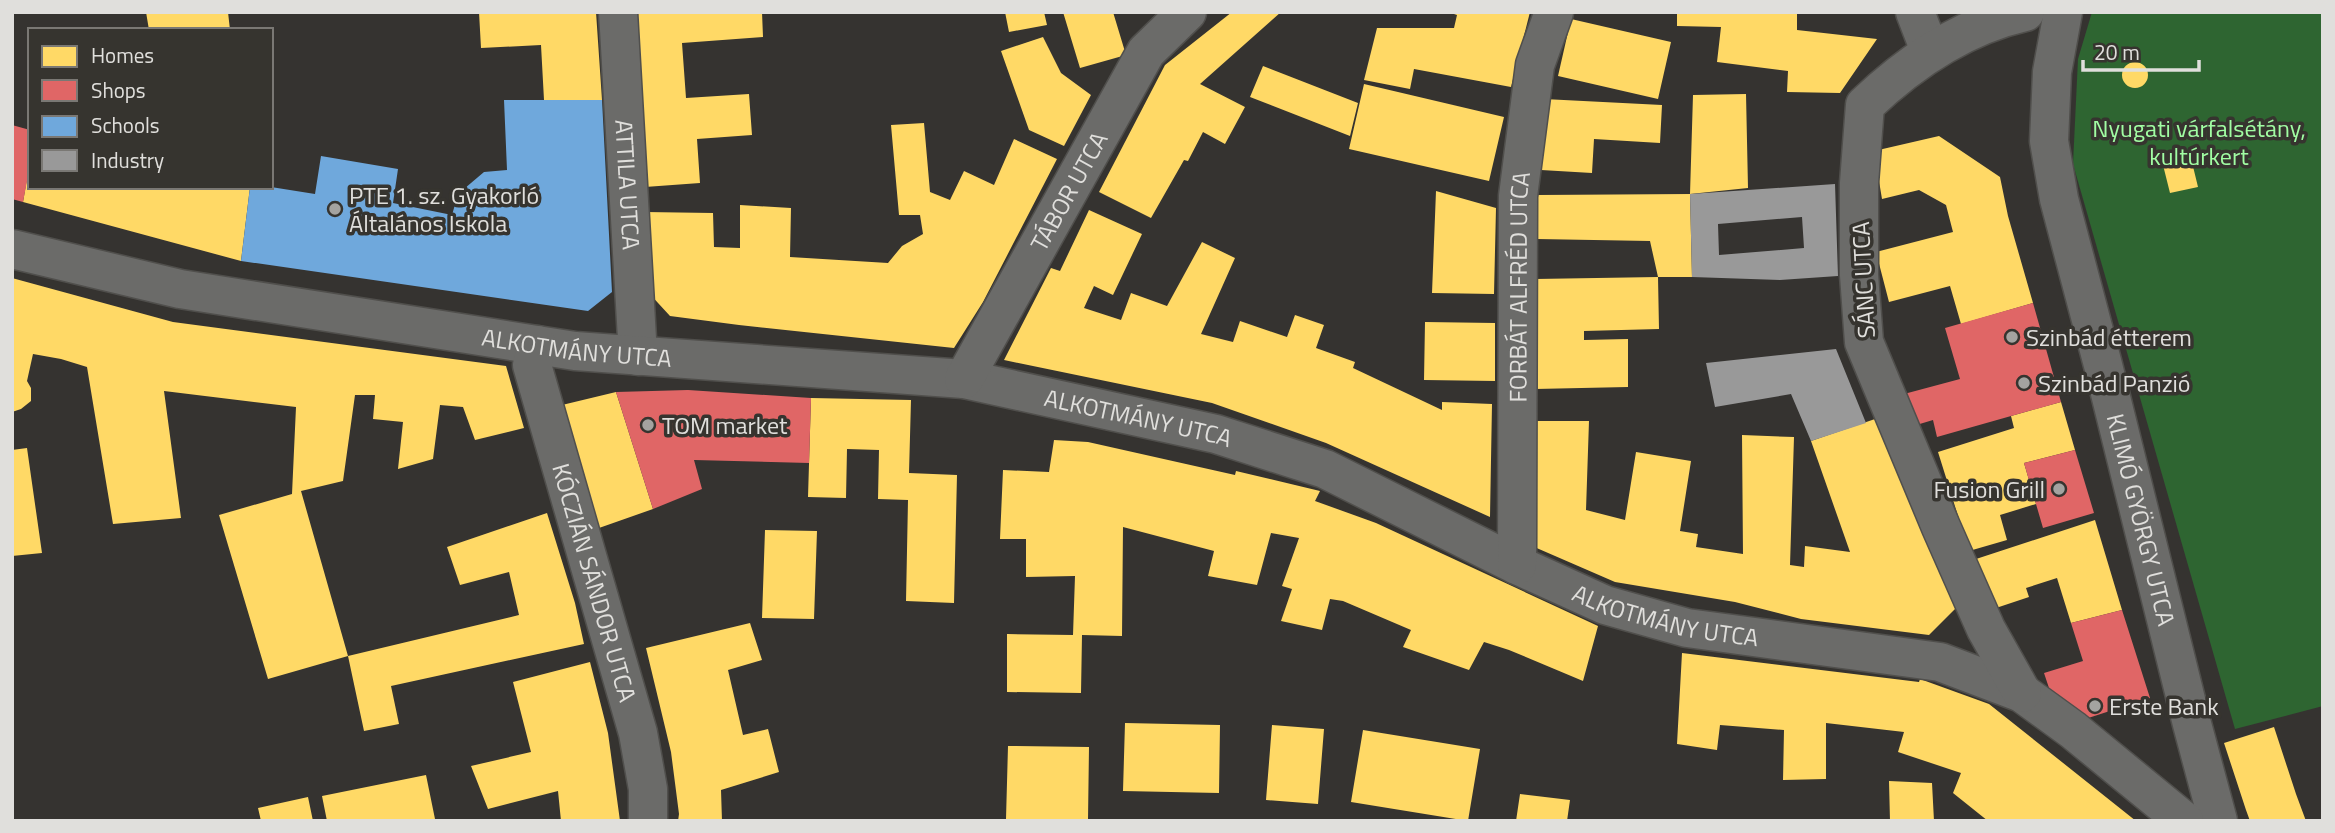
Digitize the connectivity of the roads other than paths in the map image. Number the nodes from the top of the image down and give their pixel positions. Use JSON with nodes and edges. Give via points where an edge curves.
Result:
{"nodes":[{"id":1,"x":618,"y":12,"type":"edge"},
{"id":2,"x":1187,"y":12,"type":"edge"},
{"id":3,"x":1554,"y":12,"type":"edge"},
{"id":4,"x":1915,"y":12,"type":"edge"},
{"id":5,"x":2025,"y":12,"type":"edge"},
{"id":6,"x":2063,"y":12,"type":"edge"},
{"id":7,"x":1930,"y":51,"type":"junction"},
{"id":8,"x":12,"y":249,"type":"edge"},
{"id":9,"x":537,"y":345,"type":"junction"},
{"id":10,"x":638,"y":356,"type":"junction"},
{"id":11,"x":964,"y":379,"type":"junction"},
{"id":12,"x":1517,"y":565,"type":"junction"},
{"id":13,"x":2022,"y":693,"type":"junction"},
{"id":14,"x":648,"y":821,"type":"edge"},
{"id":15,"x":2184,"y":821,"type":"edge"},
{"id":16,"x":2218,"y":821,"type":"edge"}],
"edges":[{"from":1,"to":10,"type":"street","name":"ATTILA UTCA"},
{"from":2,"to":11,"type":"street","name":"TÁBOR UTCA","via":[[1146,52]]},
{"from":3,"to":12,"type":"street","name":"FORBÁT ALFRÉD UTCA","via":[[1535,65],[1518,196]]},
{"from":4,"to":7,"type":"street"},
{"from":5,"to":7,"type":"street","name":"SÁNC UTCA"},
{"from":6,"to":16,"type":"street","name":"KLIMÓ GYÖRGY UTCA","via":[[2052,72],[2049,141],[2059,199]]},
{"from":7,"to":13,"type":"street","name":"SÁNC UTCA","via":[[1865,105],[1859,210],[1864,342],[1986,629]]},
{"from":8,"to":9,"type":"street","name":"ALKOTMÁNY UTCA","via":[[180,289]]},
{"from":9,"to":10,"type":"street","name":"ALKOTMÁNY UTCA"},
{"from":9,"to":14,"type":"street","name":"KÓCZIÁN SÁNDOR UTCA","via":[[532,365],[638,733],[648,789]]},
{"from":10,"to":11,"type":"street","name":"ALKOTMÁNY UTCA"},
{"from":11,"to":12,"type":"street","name":"ALKOTMÁNY UTCA","via":[[1216,434],[1325,469]]},
{"from":12,"to":13,"type":"street","name":"ALKOTMÁNY UTCA","via":[[1605,605],[1687,628],[1940,663]]},
{"from":13,"to":15,"type":"street","name":"ALKOTMÁNY UTCA"}]}
